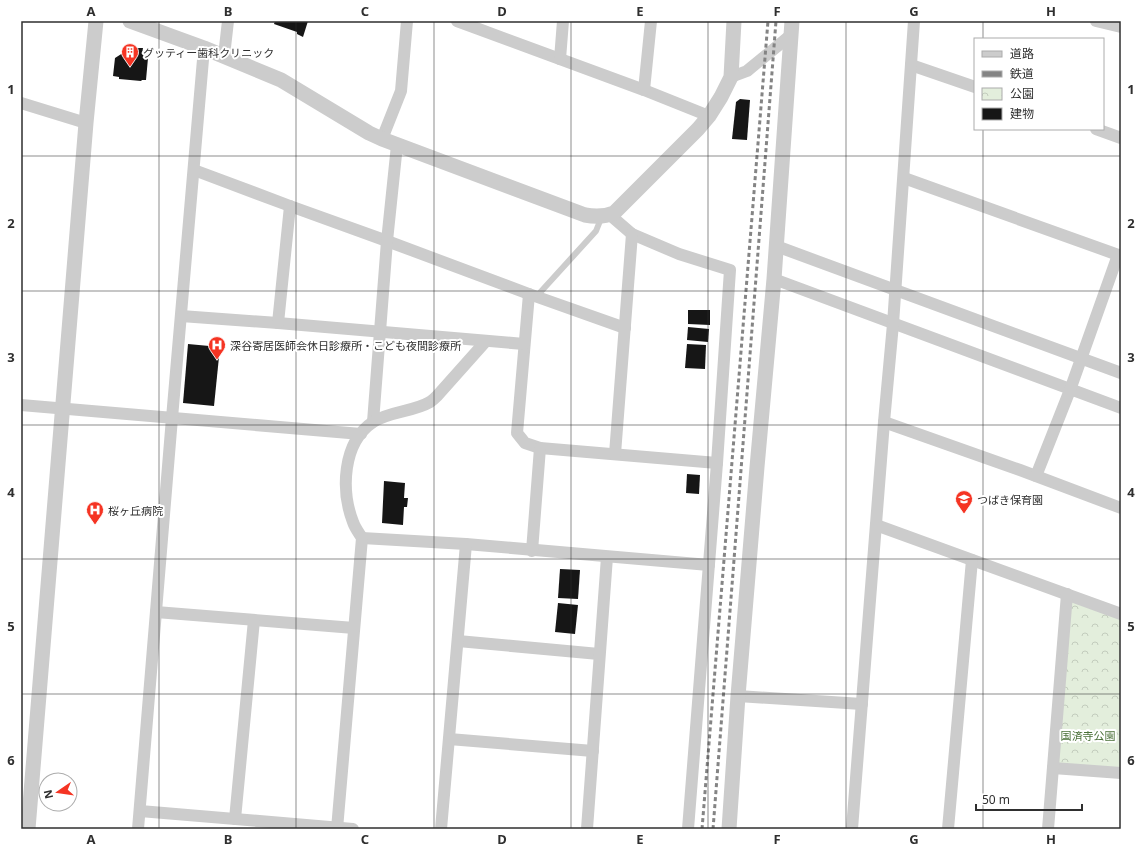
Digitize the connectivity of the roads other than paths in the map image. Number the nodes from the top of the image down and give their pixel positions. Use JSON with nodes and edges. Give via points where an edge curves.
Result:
{"nodes":[{"id":1,"x":96,"y":21,"type":"edge"},
{"id":2,"x":130,"y":21,"type":"edge"},
{"id":3,"x":228,"y":21,"type":"edge"},
{"id":4,"x":407,"y":21,"type":"edge"},
{"id":5,"x":563,"y":21,"type":"edge"},
{"id":6,"x":651,"y":21,"type":"edge"},
{"id":7,"x":734,"y":21,"type":"edge"},
{"id":8,"x":914,"y":21,"type":"edge"},
{"id":9,"x":1096,"y":21,"type":"edge"},
{"id":10,"x":465,"y":22,"type":"edge"},
{"id":11,"x":1121,"y":27,"type":"edge"},
{"id":12,"x":791,"y":28,"type":"edge"},
{"id":13,"x":204,"y":48,"type":"junction"},
{"id":14,"x":224,"y":56,"type":"junction"},
{"id":15,"x":560,"y":59,"type":"junction"},
{"id":16,"x":911,"y":65,"type":"junction"},
{"id":17,"x":731,"y":77,"type":"junction"},
{"id":18,"x":974,"y":87,"type":"edge"},
{"id":19,"x":644,"y":90,"type":"junction"},
{"id":20,"x":21,"y":103,"type":"edge"},
{"id":21,"x":709,"y":116,"type":"junction"},
{"id":22,"x":86,"y":123,"type":"junction"},
{"id":23,"x":1099,"y":130,"type":"edge"},
{"id":24,"x":1121,"y":138,"type":"edge"},
{"id":25,"x":382,"y":139,"type":"junction"},
{"id":26,"x":397,"y":144,"type":"junction"},
{"id":27,"x":194,"y":170,"type":"junction"},
{"id":28,"x":904,"y":178,"type":"junction"},
{"id":29,"x":290,"y":206,"type":"junction"},
{"id":30,"x":606,"y":215,"type":"junction"},
{"id":31,"x":632,"y":234,"type":"junction"},
{"id":32,"x":387,"y":241,"type":"junction"},
{"id":33,"x":776,"y":246,"type":"junction"},
{"id":34,"x":1120,"y":256,"type":"edge"},
{"id":35,"x":774,"y":279,"type":"junction"},
{"id":36,"x":895,"y":290,"type":"junction"},
{"id":37,"x":532,"y":295,"type":"junction"},
{"id":38,"x":181,"y":316,"type":"junction"},
{"id":39,"x":278,"y":323,"type":"junction"},
{"id":40,"x":893,"y":324,"type":"junction"},
{"id":41,"x":625,"y":328,"type":"junction"},
{"id":42,"x":380,"y":332,"type":"junction"},
{"id":43,"x":486,"y":340,"type":"junction"},
{"id":44,"x":524,"y":344,"type":"junction"},
{"id":45,"x":1081,"y":358,"type":"junction"},
{"id":46,"x":1121,"y":373,"type":"edge"},
{"id":47,"x":1070,"y":390,"type":"junction"},
{"id":48,"x":21,"y":405,"type":"edge"},
{"id":49,"x":1121,"y":408,"type":"edge"},
{"id":50,"x":62,"y":409,"type":"junction"},
{"id":51,"x":172,"y":418,"type":"junction"},
{"id":52,"x":373,"y":422,"type":"junction"},
{"id":53,"x":884,"y":422,"type":"junction"},
{"id":54,"x":361,"y":434,"type":"junction"},
{"id":55,"x":540,"y":448,"type":"junction"},
{"id":56,"x":615,"y":454,"type":"junction"},
{"id":57,"x":717,"y":463,"type":"junction"},
{"id":58,"x":1036,"y":476,"type":"junction"},
{"id":59,"x":1121,"y":508,"type":"edge"},
{"id":60,"x":876,"y":525,"type":"junction"},
{"id":61,"x":362,"y":538,"type":"junction"},
{"id":62,"x":466,"y":544,"type":"junction"},
{"id":63,"x":532,"y":551,"type":"junction"},
{"id":64,"x":607,"y":557,"type":"junction"},
{"id":65,"x":972,"y":560,"type":"junction"},
{"id":66,"x":708,"y":565,"type":"junction"},
{"id":67,"x":1067,"y":594,"type":"junction"},
{"id":68,"x":156,"y":612,"type":"junction"},
{"id":69,"x":1121,"y":614,"type":"edge"},
{"id":70,"x":254,"y":620,"type":"junction"},
{"id":71,"x":354,"y":628,"type":"junction"},
{"id":72,"x":458,"y":641,"type":"junction"},
{"id":73,"x":599,"y":654,"type":"junction"},
{"id":74,"x":738,"y":696,"type":"junction"},
{"id":75,"x":862,"y":704,"type":"junction"},
{"id":76,"x":449,"y":739,"type":"junction"},
{"id":77,"x":592,"y":751,"type":"junction"},
{"id":78,"x":1053,"y":768,"type":"junction"},
{"id":79,"x":1121,"y":773,"type":"edge"},
{"id":80,"x":140,"y":810,"type":"junction"},
{"id":81,"x":236,"y":819,"type":"junction"},
{"id":82,"x":337,"y":828,"type":"edge"},
{"id":83,"x":28,"y":829,"type":"edge"},
{"id":84,"x":138,"y":829,"type":"edge"},
{"id":85,"x":353,"y":829,"type":"edge"},
{"id":86,"x":441,"y":829,"type":"edge"},
{"id":87,"x":587,"y":829,"type":"edge"},
{"id":88,"x":688,"y":829,"type":"edge"},
{"id":89,"x":729,"y":829,"type":"edge"},
{"id":90,"x":852,"y":829,"type":"edge"},
{"id":91,"x":948,"y":829,"type":"edge"},
{"id":92,"x":1048,"y":829,"type":"edge"}],
"edges":[{"from":1,"to":22,"type":"street"},
{"from":2,"to":13,"type":"street"},
{"from":3,"to":14,"type":"street"},
{"from":4,"to":25,"type":"street","via":[[401,92]]},
{"from":5,"to":15,"type":"street"},
{"from":6,"to":19,"type":"street"},
{"from":7,"to":17,"type":"street"},
{"from":8,"to":16,"type":"street"},
{"from":9,"to":11,"type":"street"},
{"from":10,"to":15,"type":"street"},
{"from":12,"to":17,"type":"street","via":[[747,71]]},
{"from":12,"to":33,"type":"street"},
{"from":13,"to":14,"type":"street"},
{"from":13,"to":27,"type":"street"},
{"from":14,"to":25,"type":"street","via":[[281,80]]},
{"from":15,"to":19,"type":"street"},
{"from":16,"to":18,"type":"street"},
{"from":16,"to":28,"type":"street"},
{"from":17,"to":21,"type":"street"},
{"from":19,"to":21,"type":"street"},
{"from":20,"to":22,"type":"street"},
{"from":21,"to":30,"type":"street","via":[[620,208]]},
{"from":22,"to":50,"type":"street"},
{"from":23,"to":24,"type":"street"},
{"from":25,"to":26,"type":"street"},
{"from":26,"to":30,"type":"street","via":[[585,215]]},
{"from":26,"to":32,"type":"street"},
{"from":27,"to":29,"type":"street"},
{"from":27,"to":38,"type":"street"},
{"from":28,"to":34,"type":"street"},
{"from":28,"to":36,"type":"street"},
{"from":29,"to":32,"type":"street"},
{"from":29,"to":39,"type":"street"},
{"from":30,"to":31,"type":"street"},
{"from":30,"to":37,"type":"lane","via":[[596,231]]},
{"from":31,"to":41,"type":"street"},
{"from":31,"to":57,"type":"street","via":[[679,254],[730,270]]},
{"from":32,"to":37,"type":"street"},
{"from":32,"to":42,"type":"street"},
{"from":33,"to":35,"type":"street"},
{"from":33,"to":36,"type":"street"},
{"from":34,"to":45,"type":"street"},
{"from":35,"to":40,"type":"street"},
{"from":35,"to":74,"type":"street"},
{"from":36,"to":40,"type":"street"},
{"from":36,"to":45,"type":"street"},
{"from":37,"to":41,"type":"street"},
{"from":37,"to":44,"type":"street"},
{"from":38,"to":39,"type":"street"},
{"from":38,"to":51,"type":"street"},
{"from":39,"to":42,"type":"street"},
{"from":40,"to":47,"type":"street"},
{"from":40,"to":53,"type":"street"},
{"from":41,"to":56,"type":"street"},
{"from":42,"to":43,"type":"street"},
{"from":42,"to":52,"type":"street"},
{"from":43,"to":44,"type":"street"},
{"from":43,"to":52,"type":"street","via":[[430,402]]},
{"from":44,"to":55,"type":"street","via":[[517,433],[525,443]]},
{"from":45,"to":46,"type":"street"},
{"from":45,"to":47,"type":"street"},
{"from":47,"to":49,"type":"street"},
{"from":47,"to":58,"type":"street"},
{"from":48,"to":50,"type":"street"},
{"from":50,"to":51,"type":"street"},
{"from":50,"to":83,"type":"street"},
{"from":51,"to":54,"type":"street"},
{"from":51,"to":68,"type":"street"},
{"from":52,"to":54,"type":"street"},
{"from":53,"to":58,"type":"street"},
{"from":53,"to":60,"type":"street"},
{"from":54,"to":61,"type":"street","via":[[348,460],[346,480],[348,504]]},
{"from":55,"to":56,"type":"street"},
{"from":55,"to":63,"type":"street"},
{"from":56,"to":57,"type":"street"},
{"from":57,"to":66,"type":"street"},
{"from":58,"to":59,"type":"street"},
{"from":60,"to":65,"type":"street"},
{"from":60,"to":75,"type":"street"},
{"from":61,"to":62,"type":"street"},
{"from":61,"to":71,"type":"street"},
{"from":62,"to":63,"type":"street"},
{"from":62,"to":72,"type":"street"},
{"from":63,"to":64,"type":"street"},
{"from":64,"to":66,"type":"street"},
{"from":64,"to":73,"type":"street"},
{"from":65,"to":67,"type":"street"},
{"from":65,"to":91,"type":"street"},
{"from":66,"to":88,"type":"street"},
{"from":67,"to":69,"type":"street"},
{"from":67,"to":78,"type":"street"},
{"from":68,"to":70,"type":"street"},
{"from":68,"to":80,"type":"street"},
{"from":70,"to":71,"type":"street"},
{"from":70,"to":81,"type":"street"},
{"from":71,"to":82,"type":"street"},
{"from":72,"to":73,"type":"street"},
{"from":72,"to":76,"type":"street"},
{"from":73,"to":77,"type":"street"},
{"from":74,"to":75,"type":"street"},
{"from":74,"to":89,"type":"street"},
{"from":75,"to":90,"type":"street"},
{"from":76,"to":77,"type":"street"},
{"from":76,"to":86,"type":"street"},
{"from":77,"to":87,"type":"street"},
{"from":78,"to":79,"type":"street"},
{"from":78,"to":92,"type":"street"},
{"from":80,"to":81,"type":"street"},
{"from":80,"to":84,"type":"street"},
{"from":81,"to":82,"type":"street"},
{"from":82,"to":85,"type":"street"}]}
